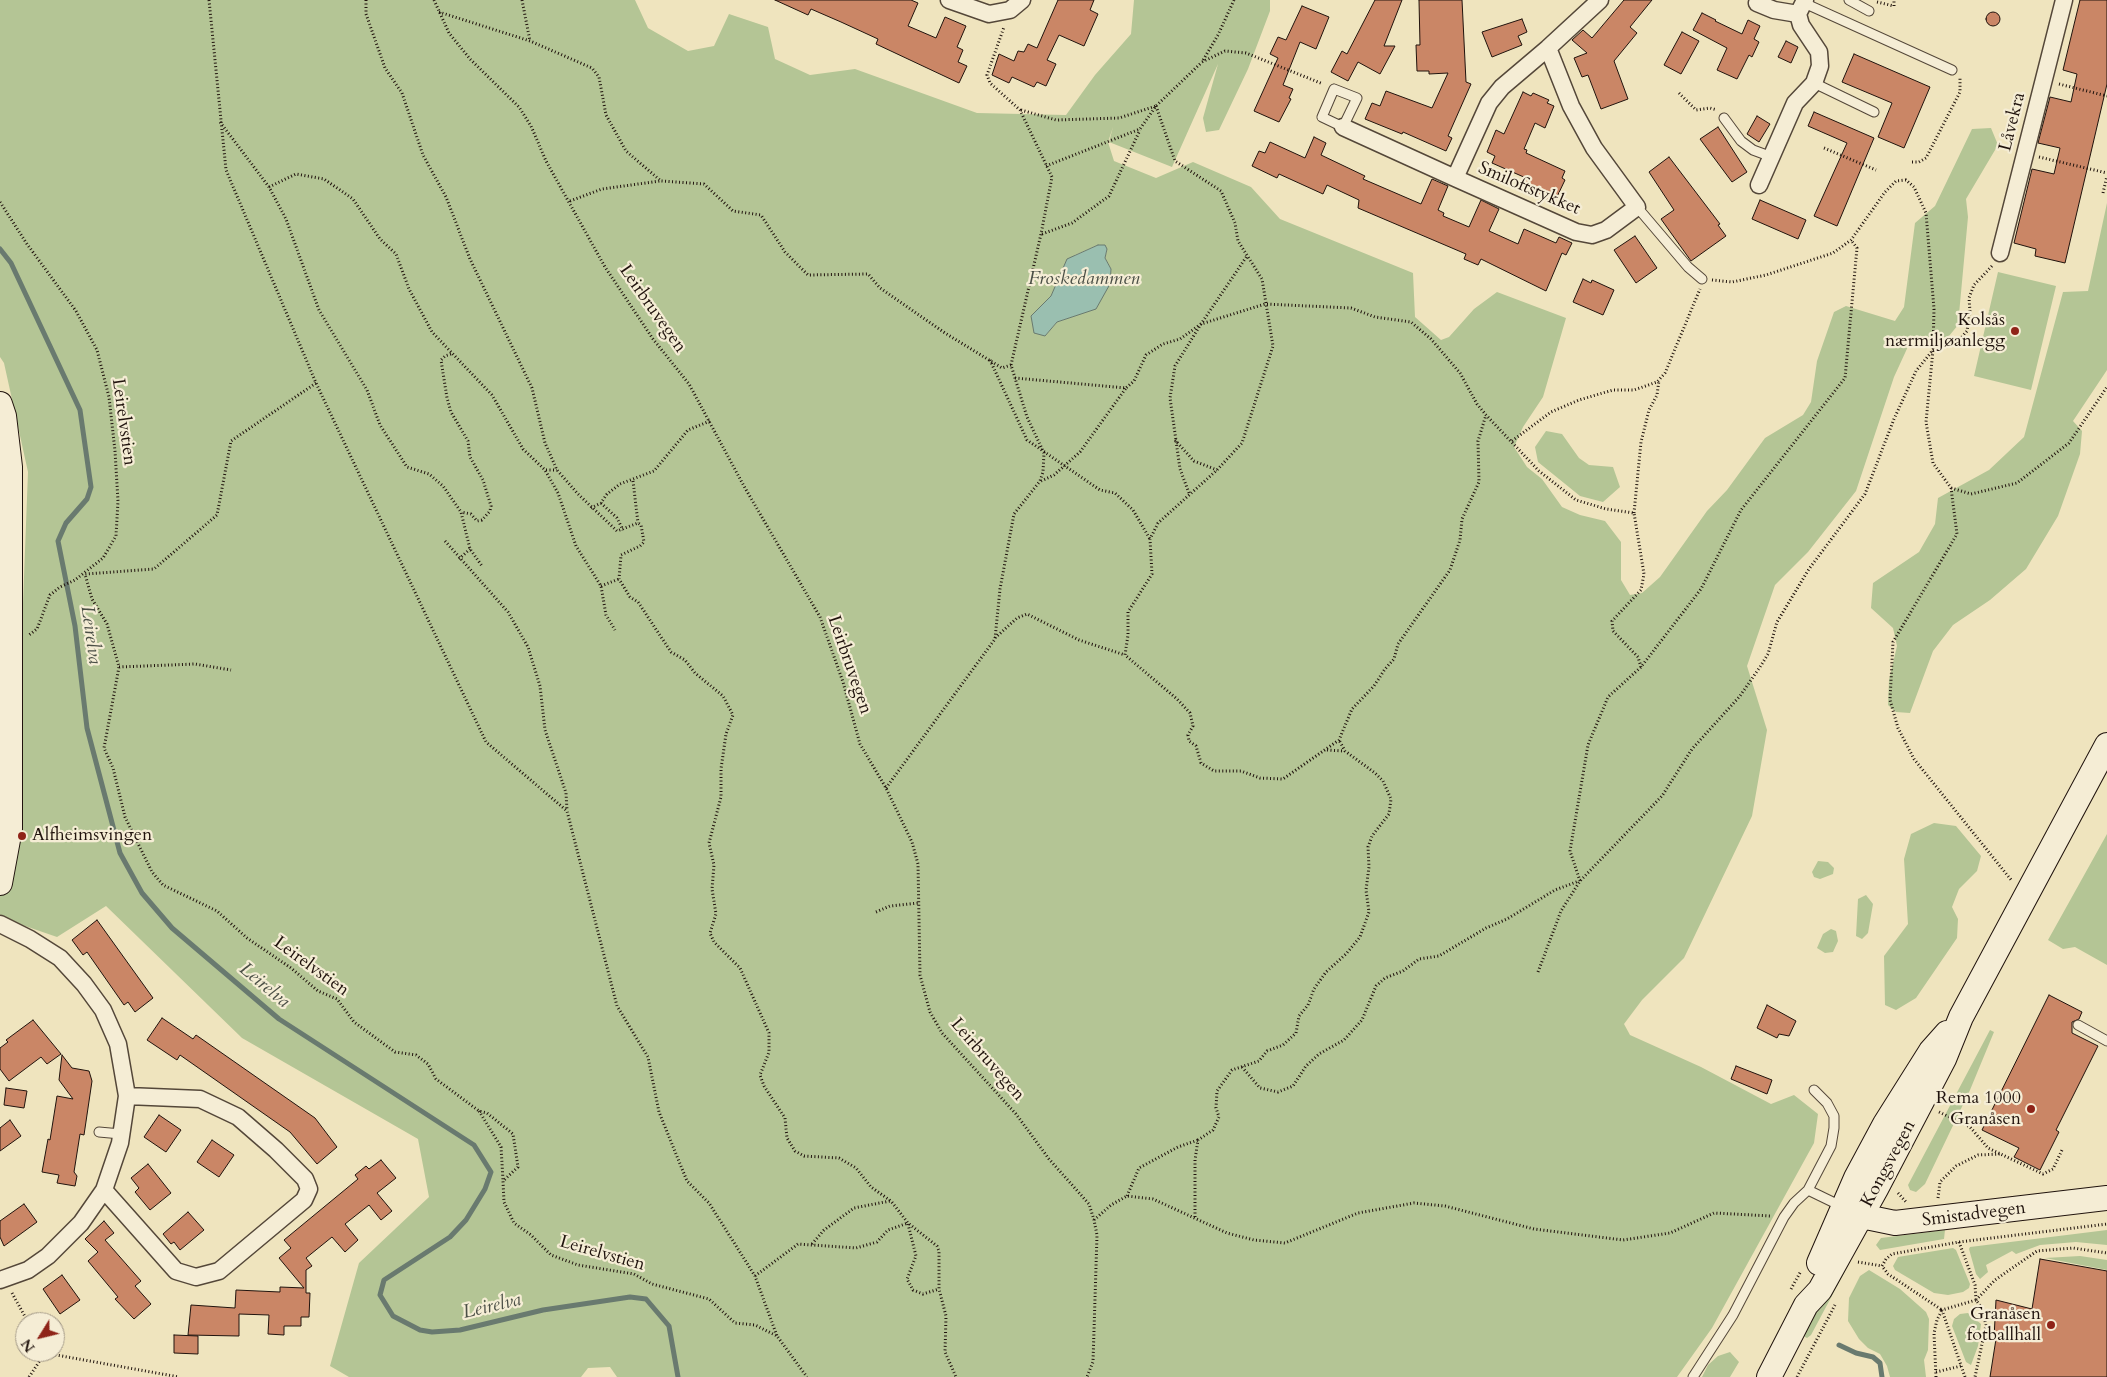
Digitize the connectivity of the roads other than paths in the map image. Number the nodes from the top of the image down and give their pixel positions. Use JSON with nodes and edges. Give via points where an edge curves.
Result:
{"nodes":[{"id":1,"x":949,"y":0,"type":"edge"},
{"id":2,"x":1600,"y":0,"type":"edge"},
{"id":3,"x":1850,"y":0,"type":"edge"},
{"id":4,"x":2064,"y":0,"type":"edge"},
{"id":5,"x":1757,"y":4,"type":"dead end"},
{"id":6,"x":1016,"y":5,"type":"edge"},
{"id":7,"x":1802,"y":6,"type":"edge"},
{"id":8,"x":1869,"y":11,"type":"dead end"},
{"id":9,"x":1548,"y":48,"type":"junction"},
{"id":10,"x":1952,"y":70,"type":"road end"},
{"id":11,"x":1814,"y":83,"type":"junction"},
{"id":12,"x":1874,"y":112,"type":"dead end"},
{"id":13,"x":1724,"y":118,"type":"road end"},
{"id":14,"x":1343,"y":127,"type":"junction"},
{"id":15,"x":1772,"y":157,"type":"junction"},
{"id":16,"x":1455,"y":178,"type":"junction"},
{"id":17,"x":1759,"y":185,"type":"dead end"},
{"id":18,"x":1637,"y":207,"type":"junction"},
{"id":19,"x":2000,"y":253,"type":"road end"},
{"id":20,"x":1702,"y":278,"type":"road end"},
{"id":21,"x":0,"y":404,"type":"edge"},
{"id":22,"x":5,"y":467,"type":"edge"},
{"id":23,"x":2107,"y":745,"type":"edge"},
{"id":24,"x":0,"y":883,"type":"edge"},
{"id":25,"x":0,"y":924,"type":"edge"},
{"id":26,"x":2078,"y":1026,"type":"dead end"},
{"id":27,"x":2107,"y":1041,"type":"edge"},
{"id":28,"x":1814,"y":1090,"type":"dead end"},
{"id":29,"x":127,"y":1096,"type":"junction"},
{"id":30,"x":99,"y":1132,"type":"dead end"},
{"id":31,"x":121,"y":1134,"type":"junction"},
{"id":32,"x":104,"y":1190,"type":"junction"},
{"id":33,"x":1808,"y":1190,"type":"junction"},
{"id":34,"x":2107,"y":1198,"type":"edge"},
{"id":35,"x":1852,"y":1212,"type":"junction"},
{"id":36,"x":2,"y":1280,"type":"edge"},
{"id":37,"x":1693,"y":1377,"type":"edge"},
{"id":38,"x":1769,"y":1377,"type":"edge"}],
"edges":[{"from":1,"to":6,"type":"street","via":[[989,14]]},
{"from":2,"to":9,"type":"street","name":"Smiloftstykket"},
{"from":3,"to":8,"type":"lane"},
{"from":4,"to":19,"type":"street","name":"Låvekra"},
{"from":5,"to":7,"type":"street","via":[[1774,10]]},
{"from":7,"to":10,"type":"lane"},
{"from":7,"to":11,"type":"street","via":[[1801,25],[1819,52],[1820,66]]},
{"from":9,"to":16,"type":"street","name":"Smiloftstykket","via":[[1502,87],[1490,104]]},
{"from":9,"to":18,"type":"street","via":[[1571,106],[1594,148]]},
{"from":11,"to":12,"type":"lane"},
{"from":11,"to":15,"type":"street","via":[[1795,103]]},
{"from":13,"to":15,"type":"lane","via":[[1741,141]]},
{"from":14,"to":14,"type":"lane","name":"Smiloftstykket","via":[[1357,98],[1334,89],[1322,117]]},
{"from":14,"to":16,"type":"street","name":"Smiloftstykket"},
{"from":15,"to":17,"type":"street"},
{"from":16,"to":18,"type":"street","name":"Smiloftstykket","via":[[1576,232],[1592,235],[1606,230]]},
{"from":18,"to":20,"type":"lane","via":[[1688,267]]},
{"from":21,"to":22,"type":"street","via":[[4,416]]},
{"from":22,"to":24,"type":"street","via":[[10,829]]},
{"from":23,"to":35,"type":"street","name":"Kongsvegen","via":[[1961,1017],[1944,1059]]},
{"from":25,"to":29,"type":"street","via":[[60,958],[84,984],[103,1010],[118,1044]]},
{"from":26,"to":27,"type":"lane"},
{"from":28,"to":33,"type":"lane","via":[[1834,1116],[1834,1128],[1831,1146]]},
{"from":29,"to":31,"type":"street"},
{"from":29,"to":32,"type":"street","via":[[200,1099],[238,1117],[305,1179],[309,1189],[304,1200],[219,1271],[196,1277],[176,1271]]},
{"from":30,"to":31,"type":"lane"},
{"from":31,"to":32,"type":"street"},
{"from":32,"to":36,"type":"street","via":[[81,1223],[48,1256],[28,1270]]},
{"from":33,"to":35,"type":"lane","name":"Kongsvegen"},
{"from":33,"to":37,"type":"lane","via":[[1784,1217],[1733,1315]]},
{"from":34,"to":35,"type":"street","name":"Smistadvegen","via":[[1911,1222],[1882,1222]]},
{"from":35,"to":38,"type":"street","name":"Kongsvegen","via":[[1820,1290],[1806,1305]]}]}
